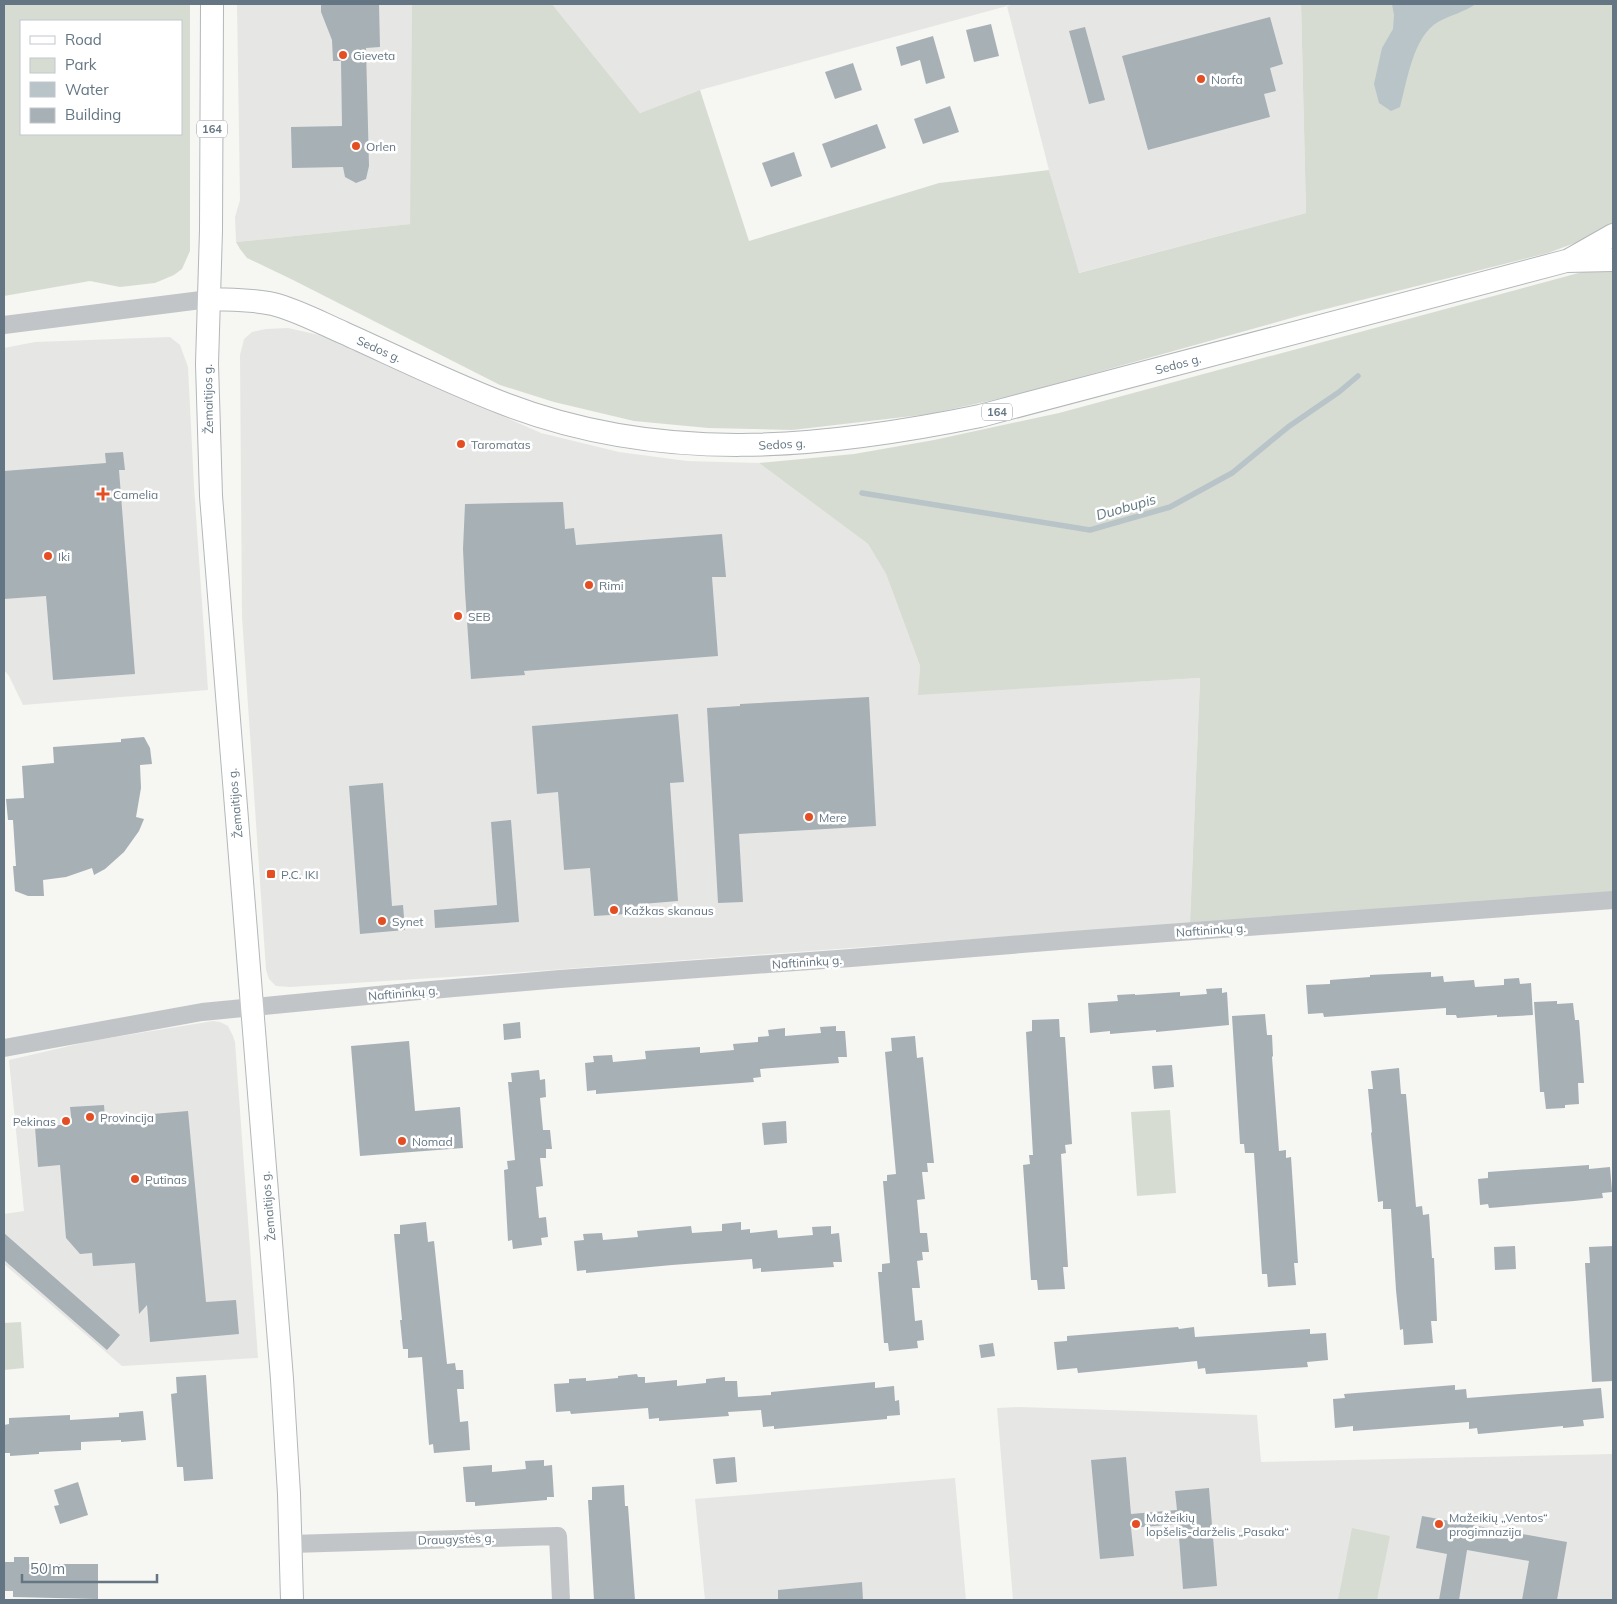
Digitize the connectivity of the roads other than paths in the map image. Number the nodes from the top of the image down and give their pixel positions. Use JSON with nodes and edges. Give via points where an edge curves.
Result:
{"nodes":[{"id":1,"x":212,"y":4,"type":"edge"},
{"id":2,"x":1613,"y":235,"type":"edge"},
{"id":3,"x":1613,"y":260,"type":"edge"},
{"id":4,"x":1566,"y":261,"type":"junction"},
{"id":5,"x":209,"y":299,"type":"junction"},
{"id":6,"x":4,"y":325,"type":"edge"},
{"id":7,"x":1613,"y":900,"type":"edge"},
{"id":8,"x":252,"y":1008,"type":"junction"},
{"id":9,"x":4,"y":1048,"type":"edge"},
{"id":10,"x":291,"y":1544,"type":"junction"},
{"id":11,"x":292,"y":1600,"type":"edge"},
{"id":12,"x":561,"y":1600,"type":"edge"}],
"edges":[{"from":1,"to":5,"type":"main road","name":"Žemaitijos g.","number":"164"},
{"from":2,"to":4,"type":"main road","name":"Sedos g.","number":"164"},
{"from":3,"to":4,"type":"main road","name":"Sedos g.","number":"164"},
{"from":4,"to":5,"type":"main road","name":"Sedos g.","number":"164","via":[[980,416],[858,438],[722,446],[669,443],[577,427],[482,395],[274,304]]},
{"from":5,"to":6,"type":"street","name":"Sedos g."},
{"from":5,"to":8,"type":"main road","name":"Žemaitijos g.","via":[[210,496]]},
{"from":7,"to":8,"type":"street","name":"Naftininkų g.","via":[[568,978]]},
{"from":8,"to":9,"type":"street","name":"Naftininkų g.","via":[[202,1012]]},
{"from":8,"to":10,"type":"main road","name":"Žemaitijos g.","via":[[282,1379]]},
{"from":10,"to":11,"type":"main road","name":"Žemaitijos g."},
{"from":10,"to":12,"type":"street","name":"Draugystės g.","via":[[558,1536]]}]}
